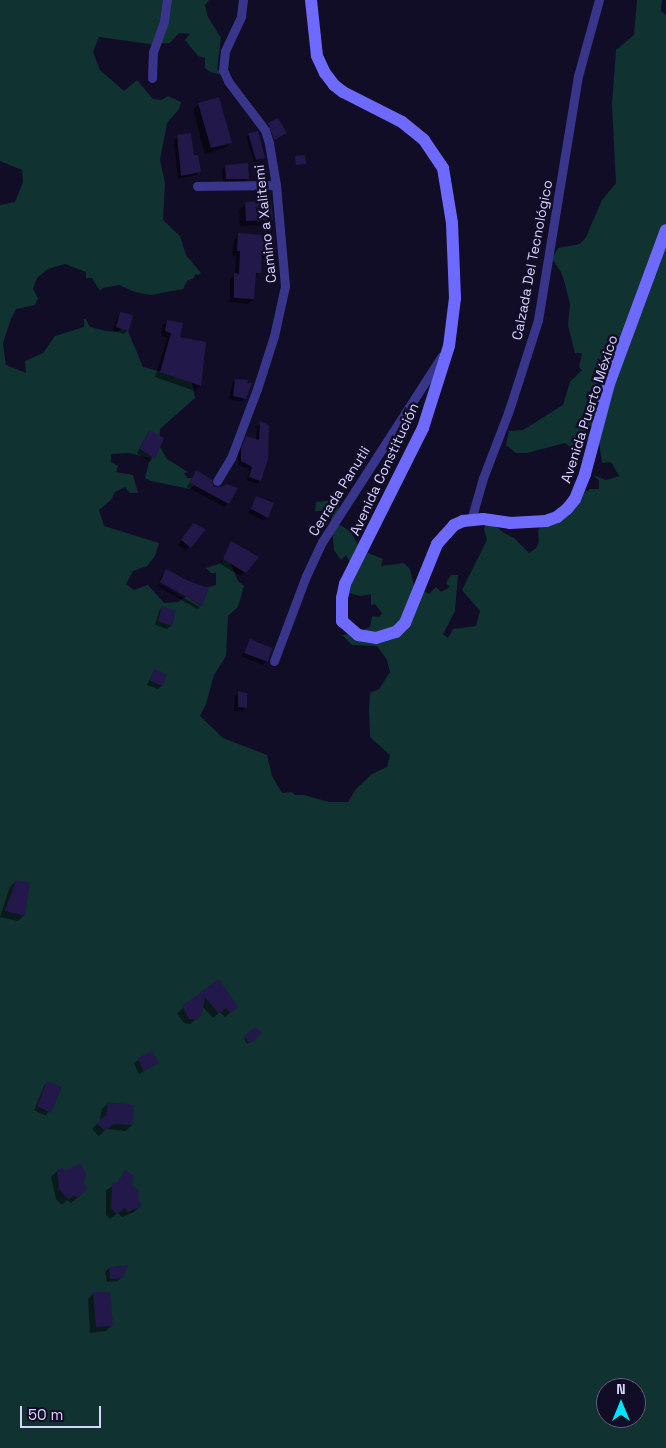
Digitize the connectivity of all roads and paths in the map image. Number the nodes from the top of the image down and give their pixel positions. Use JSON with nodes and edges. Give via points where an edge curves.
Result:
{"nodes":[{"id":1,"x":167,"y":0,"type":"edge"},
{"id":2,"x":243,"y":0,"type":"edge"},
{"id":3,"x":311,"y":0,"type":"edge"},
{"id":4,"x":599,"y":0,"type":"edge"},
{"id":5,"x":152,"y":78,"type":"dead end"},
{"id":6,"x":276,"y":185,"type":"junction"},
{"id":7,"x":196,"y":186,"type":"dead end"},
{"id":8,"x":666,"y":230,"type":"edge"},
{"id":9,"x":449,"y":346,"type":"junction"},
{"id":10,"x":217,"y":481,"type":"dead end"},
{"id":11,"x":471,"y":520,"type":"junction"},
{"id":12,"x":510,"y":523,"type":"joint"},
{"id":13,"x":274,"y":661,"type":"dead end"}],
"edges":[{"from":1,"to":5,"type":"street","via":[[164,21],[153,52]]},
{"from":2,"to":6,"type":"street","name":"Camino a Xalitemi","via":[[241,16],[225,50],[223,70],[265,130]]},
{"from":3,"to":9,"type":"main road","name":"Avenida Constitución","via":[[317,56],[334,85],[416,132],[443,168],[452,223],[455,298]]},
{"from":4,"to":11,"type":"street","name":"Calzada Del Tecnológico","via":[[578,76],[534,333]]},
{"from":6,"to":7,"type":"street"},
{"from":6,"to":10,"type":"street","name":"Camino a Xalitemi","via":[[284,295],[254,397],[231,458]]},
{"from":8,"to":12,"type":"main road","name":"Avenida Puerto México","via":[[609,384],[585,474],[574,499],[567,509],[546,522]]},
{"from":9,"to":11,"type":"main road","name":"Avenida Constitución","via":[[423,428],[345,584],[342,621],[358,635],[367,638],[396,632],[405,623],[437,544],[454,525]]},
{"from":9,"to":13,"type":"street","name":"Cerrada Panutli","via":[[322,542]]},
{"from":11,"to":12,"type":"main road","name":"Avenida Constitución"}]}
